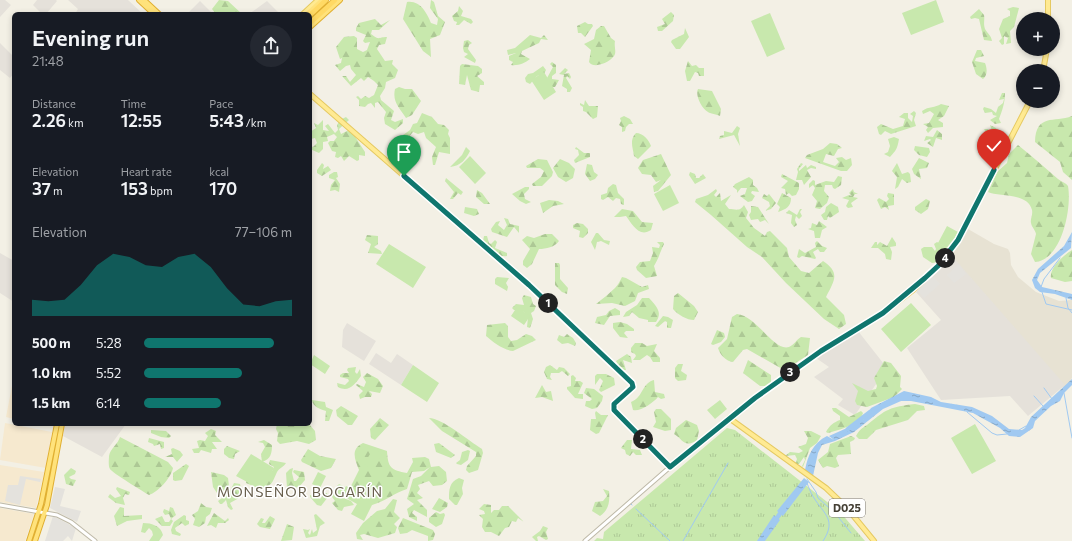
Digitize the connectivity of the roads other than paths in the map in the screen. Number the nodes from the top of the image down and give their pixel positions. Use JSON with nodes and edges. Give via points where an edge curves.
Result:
{"nodes":[{"id":1,"x":139,"y":0,"type":"edge"},
{"id":2,"x":144,"y":0,"type":"edge"},
{"id":3,"x":318,"y":0,"type":"edge"},
{"id":4,"x":322,"y":0,"type":"edge"},
{"id":5,"x":326,"y":0,"type":"edge"},
{"id":6,"x":335,"y":0,"type":"edge"},
{"id":7,"x":340,"y":0,"type":"edge"},
{"id":8,"x":1048,"y":0,"type":"edge"},
{"id":9,"x":152,"y":12,"type":"edge"},
{"id":10,"x":157,"y":12,"type":"edge"},
{"id":11,"x":305,"y":12,"type":"edge"},
{"id":12,"x":309,"y":12,"type":"edge"},
{"id":13,"x":1048,"y":12,"type":"edge"},
{"id":14,"x":312,"y":13,"type":"edge"},
{"id":15,"x":312,"y":21,"type":"edge"},
{"id":16,"x":312,"y":25,"type":"edge"},
{"id":17,"x":312,"y":96,"type":"edge"},
{"id":18,"x":1026,"y":108,"type":"edge"},
{"id":19,"x":729,"y":418,"type":"junction"},
{"id":20,"x":57,"y":426,"type":"edge"},
{"id":21,"x":62,"y":426,"type":"edge"},
{"id":22,"x":670,"y":467,"type":"junction"},
{"id":23,"x":0,"y":505,"type":"edge"},
{"id":24,"x":39,"y":511,"type":"junction"},
{"id":25,"x":45,"y":512,"type":"junction"},
{"id":26,"x":29,"y":541,"type":"edge"},
{"id":27,"x":35,"y":541,"type":"edge"},
{"id":28,"x":95,"y":541,"type":"edge"},
{"id":29,"x":585,"y":541,"type":"edge"},
{"id":30,"x":874,"y":541,"type":"edge"}],
"edges":[{"from":1,"to":9,"type":"highway"},
{"from":2,"to":10,"type":"highway"},
{"from":3,"to":11,"type":"main road"},
{"from":4,"to":12,"type":"highway"},
{"from":5,"to":14,"type":"highway"},
{"from":6,"to":15,"type":"highway"},
{"from":7,"to":16,"type":"highway"},
{"from":8,"to":13,"type":"main road"},
{"from":17,"to":22,"type":"main road","via":[[529,285],[634,385],[614,407]]},
{"from":18,"to":19,"type":"main road","via":[[958,240],[938,266],[883,313],[803,363]]},
{"from":19,"to":22,"type":"main road"},
{"from":19,"to":30,"type":"main road","number":"D025","via":[[837,498]]},
{"from":20,"to":24,"type":"highway"},
{"from":21,"to":25,"type":"highway"},
{"from":22,"to":29,"type":"street"},
{"from":23,"to":24,"type":"street"},
{"from":24,"to":25,"type":"street"},
{"from":24,"to":26,"type":"highway"},
{"from":25,"to":27,"type":"highway"},
{"from":25,"to":28,"type":"street","via":[[72,522]]}]}
